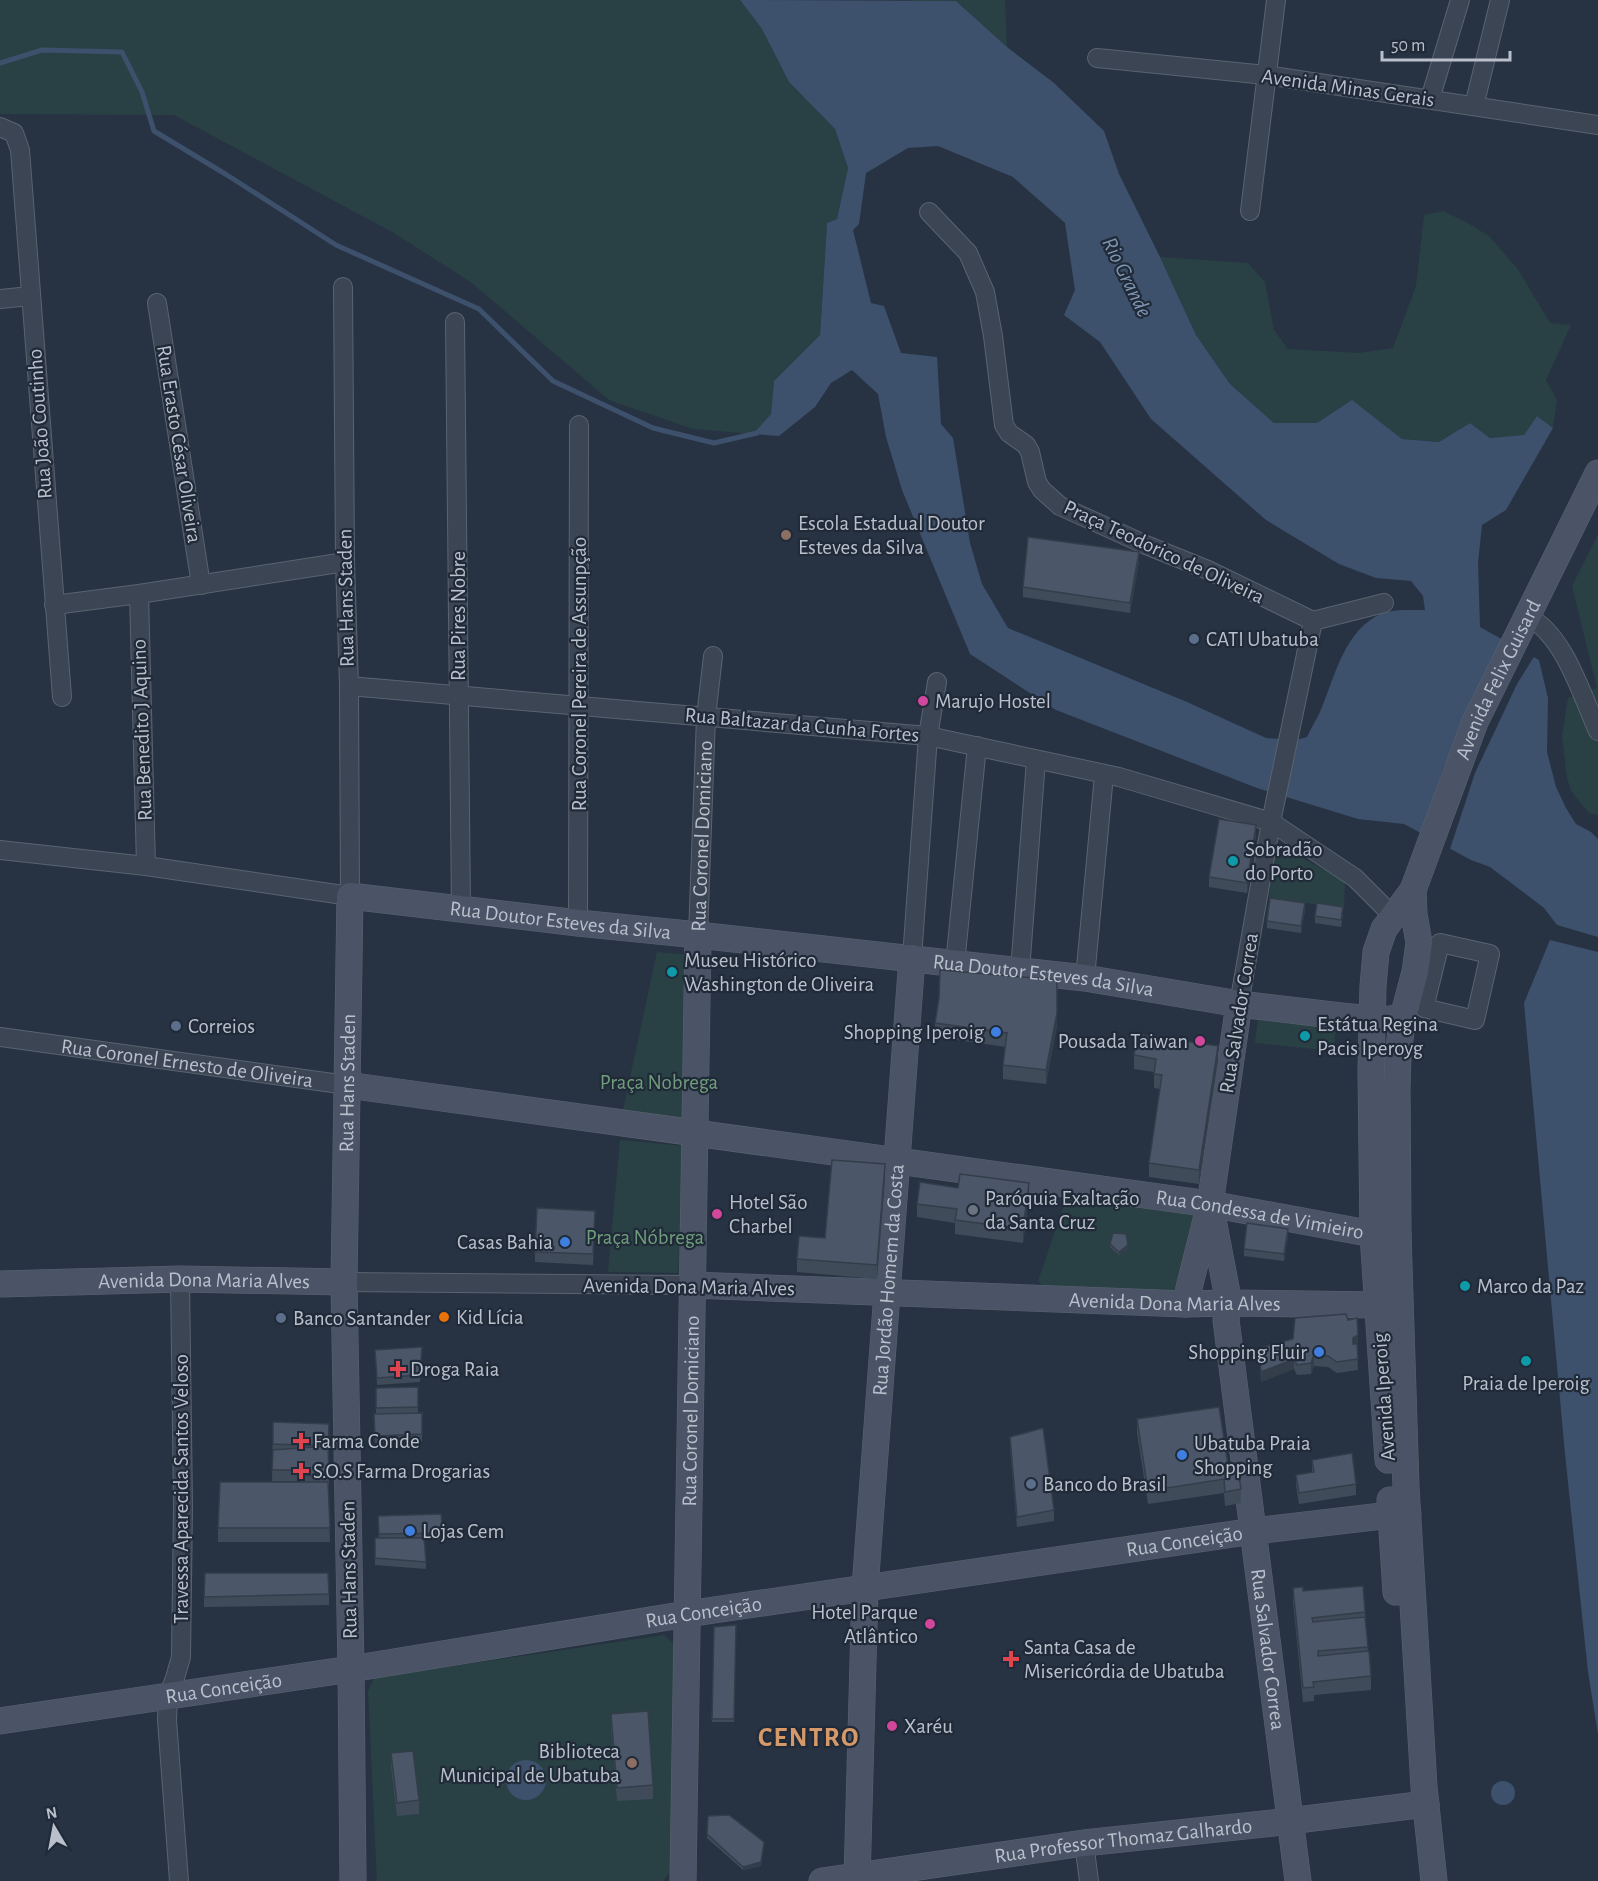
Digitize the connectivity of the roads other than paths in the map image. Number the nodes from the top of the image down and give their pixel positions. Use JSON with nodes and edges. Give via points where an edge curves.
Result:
{"nodes":[{"id":1,"x":1276,"y":0,"type":"edge"},
{"id":2,"x":1460,"y":0,"type":"edge"},
{"id":3,"x":1500,"y":0,"type":"edge"},
{"id":4,"x":1097,"y":58,"type":"dead end"},
{"id":5,"x":1266,"y":75,"type":"junction"},
{"id":6,"x":1430,"y":99,"type":"junction"},
{"id":7,"x":1474,"y":106,"type":"junction"},
{"id":8,"x":1598,"y":125,"type":"edge"},
{"id":9,"x":0,"y":127,"type":"edge"},
{"id":10,"x":1250,"y":211,"type":"dead end"},
{"id":11,"x":929,"y":212,"type":"dead end"},
{"id":12,"x":343,"y":287,"type":"dead end"},
{"id":13,"x":30,"y":296,"type":"junction"},
{"id":14,"x":0,"y":299,"type":"edge"},
{"id":15,"x":157,"y":303,"type":"dead end"},
{"id":16,"x":455,"y":322,"type":"dead end"},
{"id":17,"x":579,"y":425,"type":"dead end"},
{"id":18,"x":1598,"y":473,"type":"edge"},
{"id":19,"x":345,"y":562,"type":"junction"},
{"id":20,"x":201,"y":585,"type":"junction"},
{"id":21,"x":139,"y":594,"type":"junction"},
{"id":22,"x":1384,"y":603,"type":"dead end"},
{"id":23,"x":54,"y":605,"type":"junction"},
{"id":24,"x":1313,"y":621,"type":"junction"},
{"id":25,"x":1523,"y":626,"type":"junction"},
{"id":26,"x":713,"y":656,"type":"dead end"},
{"id":27,"x":937,"y":682,"type":"dead end"},
{"id":28,"x":349,"y":686,"type":"junction"},
{"id":29,"x":459,"y":696,"type":"junction"},
{"id":30,"x":62,"y":697,"type":"dead end"},
{"id":31,"x":580,"y":706,"type":"junction"},
{"id":32,"x":706,"y":717,"type":"junction"},
{"id":33,"x":1598,"y":731,"type":"edge"},
{"id":34,"x":928,"y":736,"type":"junction"},
{"id":35,"x":977,"y":746,"type":"junction"},
{"id":36,"x":1036,"y":760,"type":"junction"},
{"id":37,"x":1104,"y":775,"type":"junction"},
{"id":38,"x":1272,"y":817,"type":"junction"},
{"id":39,"x":0,"y":850,"type":"edge"},
{"id":40,"x":146,"y":866,"type":"junction"},
{"id":41,"x":1416,"y":880,"type":"junction"},
{"id":42,"x":350,"y":896,"type":"junction"},
{"id":43,"x":1385,"y":908,"type":"junction"},
{"id":44,"x":460,"y":910,"type":"junction"},
{"id":45,"x":578,"y":924,"type":"junction"},
{"id":46,"x":698,"y":935,"type":"junction"},
{"id":47,"x":1429,"y":943,"type":"junction"},
{"id":48,"x":1376,"y":952,"type":"junction"},
{"id":49,"x":912,"y":958,"type":"junction"},
{"id":50,"x":955,"y":964,"type":"junction"},
{"id":51,"x":1020,"y":971,"type":"junction"},
{"id":52,"x":1415,"y":972,"type":"junction"},
{"id":53,"x":1085,"y":978,"type":"junction"},
{"id":54,"x":1239,"y":1004,"type":"junction"},
{"id":55,"x":1403,"y":1017,"type":"junction"},
{"id":56,"x":1372,"y":1020,"type":"junction"},
{"id":57,"x":0,"y":1037,"type":"edge"},
{"id":58,"x":347,"y":1085,"type":"junction"},
{"id":59,"x":694,"y":1133,"type":"junction"},
{"id":60,"x":896,"y":1160,"type":"junction"},
{"id":61,"x":1210,"y":1204,"type":"junction"},
{"id":62,"x":1386,"y":1234,"type":"junction"},
{"id":63,"x":180,"y":1279,"type":"junction"},
{"id":64,"x":344,"y":1282,"type":"junction"},
{"id":65,"x":0,"y":1284,"type":"edge"},
{"id":66,"x":692,"y":1285,"type":"junction"},
{"id":67,"x":886,"y":1292,"type":"junction"},
{"id":68,"x":1229,"y":1303,"type":"junction"},
{"id":69,"x":1185,"y":1304,"type":"junction"},
{"id":70,"x":1378,"y":1305,"type":"junction"},
{"id":71,"x":1399,"y":1514,"type":"junction"},
{"id":72,"x":1254,"y":1531,"type":"junction"},
{"id":73,"x":866,"y":1588,"type":"junction"},
{"id":74,"x":687,"y":1614,"type":"junction"},
{"id":75,"x":351,"y":1669,"type":"junction"},
{"id":76,"x":168,"y":1696,"type":"junction"},
{"id":77,"x":0,"y":1721,"type":"edge"},
{"id":78,"x":1418,"y":1805,"type":"junction"},
{"id":79,"x":1291,"y":1821,"type":"junction"},
{"id":80,"x":1084,"y":1844,"type":"junction"},
{"id":81,"x":857,"y":1879,"type":"edge"},
{"id":82,"x":179,"y":1881,"type":"edge"},
{"id":83,"x":353,"y":1881,"type":"edge"},
{"id":84,"x":683,"y":1881,"type":"edge"},
{"id":85,"x":822,"y":1881,"type":"edge"},
{"id":86,"x":1089,"y":1881,"type":"edge"},
{"id":87,"x":1298,"y":1881,"type":"edge"},
{"id":88,"x":1419,"y":1881,"type":"edge"},
{"id":89,"x":1434,"y":1881,"type":"edge"}],
"edges":[{"from":1,"to":5,"type":"street"},
{"from":2,"to":6,"type":"street"},
{"from":3,"to":7,"type":"street"},
{"from":4,"to":5,"type":"street","name":"Avenida Minas Gerais"},
{"from":5,"to":6,"type":"street","name":"Avenida Minas Gerais"},
{"from":5,"to":10,"type":"street"},
{"from":6,"to":7,"type":"street","name":"Avenida Minas Gerais"},
{"from":7,"to":8,"type":"street","name":"Avenida Minas Gerais"},
{"from":9,"to":13,"type":"street","name":"Rua João Coutinho","via":[[14,133],[20,150]]},
{"from":11,"to":24,"type":"street","name":"Praça Teodorico de Oliveira","via":[[968,253],[985,292],[1004,425],[1026,445],[1042,490],[1060,506]]},
{"from":12,"to":19,"type":"street","name":"Rua Hans Staden"},
{"from":13,"to":14,"type":"street"},
{"from":13,"to":23,"type":"street","name":"Rua João Coutinho"},
{"from":15,"to":20,"type":"street","name":"Rua Erasto César Oliveira"},
{"from":16,"to":29,"type":"street","name":"Rua Pires Nobre"},
{"from":17,"to":31,"type":"street","name":"Rua Coronel Pereira de Assunpção"},
{"from":18,"to":25,"type":"main road","name":"Avenida Felix Guisard"},
{"from":19,"to":20,"type":"street"},
{"from":19,"to":28,"type":"street","name":"Rua Hans Staden"},
{"from":20,"to":21,"type":"street"},
{"from":21,"to":23,"type":"street"},
{"from":21,"to":40,"type":"street","name":"Rua Benedito J Aquino"},
{"from":22,"to":24,"type":"street"},
{"from":23,"to":30,"type":"street","name":"Rua João Coutinho"},
{"from":24,"to":38,"type":"street","name":"Rua Salvador Correa"},
{"from":25,"to":33,"type":"street","via":[[1538,622],[1552,636]]},
{"from":25,"to":41,"type":"main road","name":"Avenida Felix Guisard","via":[[1475,722]]},
{"from":26,"to":32,"type":"street","name":"Rua Coronel Domiciano"},
{"from":27,"to":34,"type":"street","name":"Rua Jordão Homem da Costa"},
{"from":28,"to":29,"type":"street","name":"Rua Baltazar da Cunha Fortes"},
{"from":28,"to":42,"type":"street","name":"Rua Hans Staden"},
{"from":29,"to":31,"type":"street","name":"Rua Baltazar da Cunha Fortes"},
{"from":29,"to":44,"type":"street","name":"Rua Pires Nobre"},
{"from":31,"to":32,"type":"street","name":"Rua Baltazar da Cunha Fortes"},
{"from":31,"to":45,"type":"street","name":"Rua Coronel Pereira de Assunpção"},
{"from":32,"to":34,"type":"street","name":"Rua Baltazar da Cunha Fortes"},
{"from":32,"to":46,"type":"street","name":"Rua Coronel Domiciano"},
{"from":34,"to":35,"type":"street","name":"Rua Baltazar da Cunha Fortes"},
{"from":34,"to":49,"type":"street","name":"Rua Jordão Homem da Costa"},
{"from":35,"to":36,"type":"street","name":"Rua Baltazar da Cunha Fortes"},
{"from":35,"to":50,"type":"street"},
{"from":36,"to":37,"type":"street","name":"Rua Baltazar da Cunha Fortes"},
{"from":36,"to":51,"type":"street"},
{"from":37,"to":38,"type":"street","name":"Rua Baltazar da Cunha Fortes"},
{"from":37,"to":53,"type":"street"},
{"from":38,"to":43,"type":"street","name":"Rua Baltazar da Cunha Fortes","via":[[1355,878]]},
{"from":38,"to":54,"type":"street","name":"Rua Salvador Correa"},
{"from":39,"to":40,"type":"street","name":"Rua Doutor Esteves da Silva"},
{"from":40,"to":42,"type":"street","name":"Rua Doutor Esteves da Silva"},
{"from":41,"to":43,"type":"main road","name":"Avenida Felix Guisard"},
{"from":41,"to":47,"type":"main road","name":"Avenida Felix Guisard","via":[[1414,914]]},
{"from":42,"to":44,"type":"main road","name":"Rua Doutor Esteves da Silva"},
{"from":42,"to":58,"type":"main road","name":"Rua Hans Staden"},
{"from":43,"to":47,"type":"main road"},
{"from":43,"to":48,"type":"main road","name":"Avenida Iperoig","via":[[1384,929]]},
{"from":44,"to":45,"type":"main road","name":"Rua Doutor Esteves da Silva"},
{"from":45,"to":46,"type":"main road","name":"Rua Doutor Esteves da Silva"},
{"from":46,"to":49,"type":"main road","name":"Rua Doutor Esteves da Silva"},
{"from":46,"to":59,"type":"main road","name":"Rua Coronel Domiciano"},
{"from":47,"to":47,"type":"street","via":[[1424,1008],[1475,1020],[1490,954]]},
{"from":47,"to":52,"type":"main road","name":"Avenida Iperoig"},
{"from":48,"to":52,"type":"main road","via":[[1386,947],[1400,949]]},
{"from":48,"to":56,"type":"main road","name":"Avenida Iperoig"},
{"from":49,"to":50,"type":"main road","name":"Rua Doutor Esteves da Silva"},
{"from":49,"to":60,"type":"main road","name":"Rua Jordão Homem da Costa"},
{"from":50,"to":51,"type":"main road","name":"Rua Doutor Esteves da Silva"},
{"from":51,"to":53,"type":"main road","name":"Rua Doutor Esteves da Silva"},
{"from":52,"to":55,"type":"main road","name":"Avenida Iperoig"},
{"from":53,"to":54,"type":"main road","name":"Rua Doutor Esteves da Silva"},
{"from":54,"to":56,"type":"main road","name":"Rua Doutor Esteves da Silva"},
{"from":54,"to":61,"type":"main road","name":"Rua Salvador Correa"},
{"from":55,"to":56,"type":"main road","name":"Rua Doutor Esteves da Silva"},
{"from":55,"to":62,"type":"main road","name":"Avenida Iperoig"},
{"from":56,"to":62,"type":"main road","name":"Avenida Iperoig","via":[[1371,1070]]},
{"from":57,"to":58,"type":"street","name":"Rua Coronel Ernesto de Oliveira"},
{"from":58,"to":59,"type":"main road","name":"Rua Coronel Ernesto de Oliveira"},
{"from":58,"to":64,"type":"main road","name":"Rua Hans Staden"},
{"from":59,"to":60,"type":"main road","name":"Rua Condessa de Vimieiro"},
{"from":59,"to":66,"type":"main road","name":"Rua Coronel Domiciano"},
{"from":60,"to":61,"type":"main road","name":"Rua Condessa de Vimieiro"},
{"from":60,"to":67,"type":"main road","name":"Rua Jordão Homem da Costa"},
{"from":61,"to":62,"type":"main road","name":"Rua Condessa de Vimieiro"},
{"from":61,"to":68,"type":"main road","name":"Rua Salvador Correa"},
{"from":61,"to":69,"type":"main road","name":"Rua Salvador Correa"},
{"from":62,"to":70,"type":"main road","name":"Avenida Iperoig"},
{"from":62,"to":71,"type":"main road","name":"Avenida Iperoig"},
{"from":63,"to":64,"type":"main road","name":"Avenida Dona Maria Alves"},
{"from":63,"to":65,"type":"main road","name":"Avenida Dona Maria Alves"},
{"from":63,"to":76,"type":"street","name":"Travessa Aparecida Santos Veloso","via":[[181,1657]]},
{"from":64,"to":66,"type":"street","name":"Avenida Dona Maria Alves"},
{"from":64,"to":75,"type":"main road","name":"Rua Hans Staden"},
{"from":66,"to":67,"type":"main road","name":"Avenida Dona Maria Alves"},
{"from":66,"to":74,"type":"main road","name":"Rua Coronel Domiciano"},
{"from":67,"to":69,"type":"main road","name":"Avenida Dona Maria Alves"},
{"from":67,"to":73,"type":"main road","name":"Rua Jordão Homem da Costa"},
{"from":68,"to":69,"type":"main road","name":"Avenida Dona Maria Alves"},
{"from":68,"to":70,"type":"main road","name":"Avenida Dona Maria Alves"},
{"from":68,"to":72,"type":"main road","name":"Rua Salvador Correa","via":[[1226,1320]]},
{"from":70,"to":71,"type":"main road","name":"Avenida Iperoig","via":[[1390,1489]]},
{"from":71,"to":72,"type":"main road","name":"Rua Conceição"},
{"from":71,"to":78,"type":"main road","name":"Avenida Iperoig"},
{"from":72,"to":73,"type":"main road","name":"Rua Conceição"},
{"from":72,"to":79,"type":"main road","name":"Rua Salvador Correa"},
{"from":73,"to":74,"type":"main road","name":"Rua Conceição"},
{"from":73,"to":81,"type":"main road","name":"Rua Jordão Homem da Costa"},
{"from":74,"to":75,"type":"main road","name":"Rua Conceição"},
{"from":74,"to":84,"type":"main road","name":"Rua Coronel Domiciano"},
{"from":75,"to":76,"type":"main road","name":"Rua Conceição"},
{"from":75,"to":83,"type":"main road","name":"Rua Hans Staden"},
{"from":76,"to":77,"type":"main road","name":"Rua Conceição"},
{"from":76,"to":82,"type":"street","name":"Travessa Aparecida Santos Veloso","via":[[166,1720]]},
{"from":78,"to":79,"type":"main road","name":"Rua Professor Thomaz Galhardo"},
{"from":78,"to":88,"type":"main road","name":"Avenida Iperoig"},
{"from":78,"to":89,"type":"main road","name":"Avenida Iperoig"},
{"from":79,"to":80,"type":"main road","name":"Rua Professor Thomaz Galhardo"},
{"from":79,"to":87,"type":"main road","name":"Rua Salvador Correa"},
{"from":80,"to":81,"type":"main road","name":"Rua Professor Thomaz Galhardo"},
{"from":80,"to":86,"type":"street"},
{"from":81,"to":85,"type":"main road","name":"Rua Professor Thomaz Galhardo"}]}
